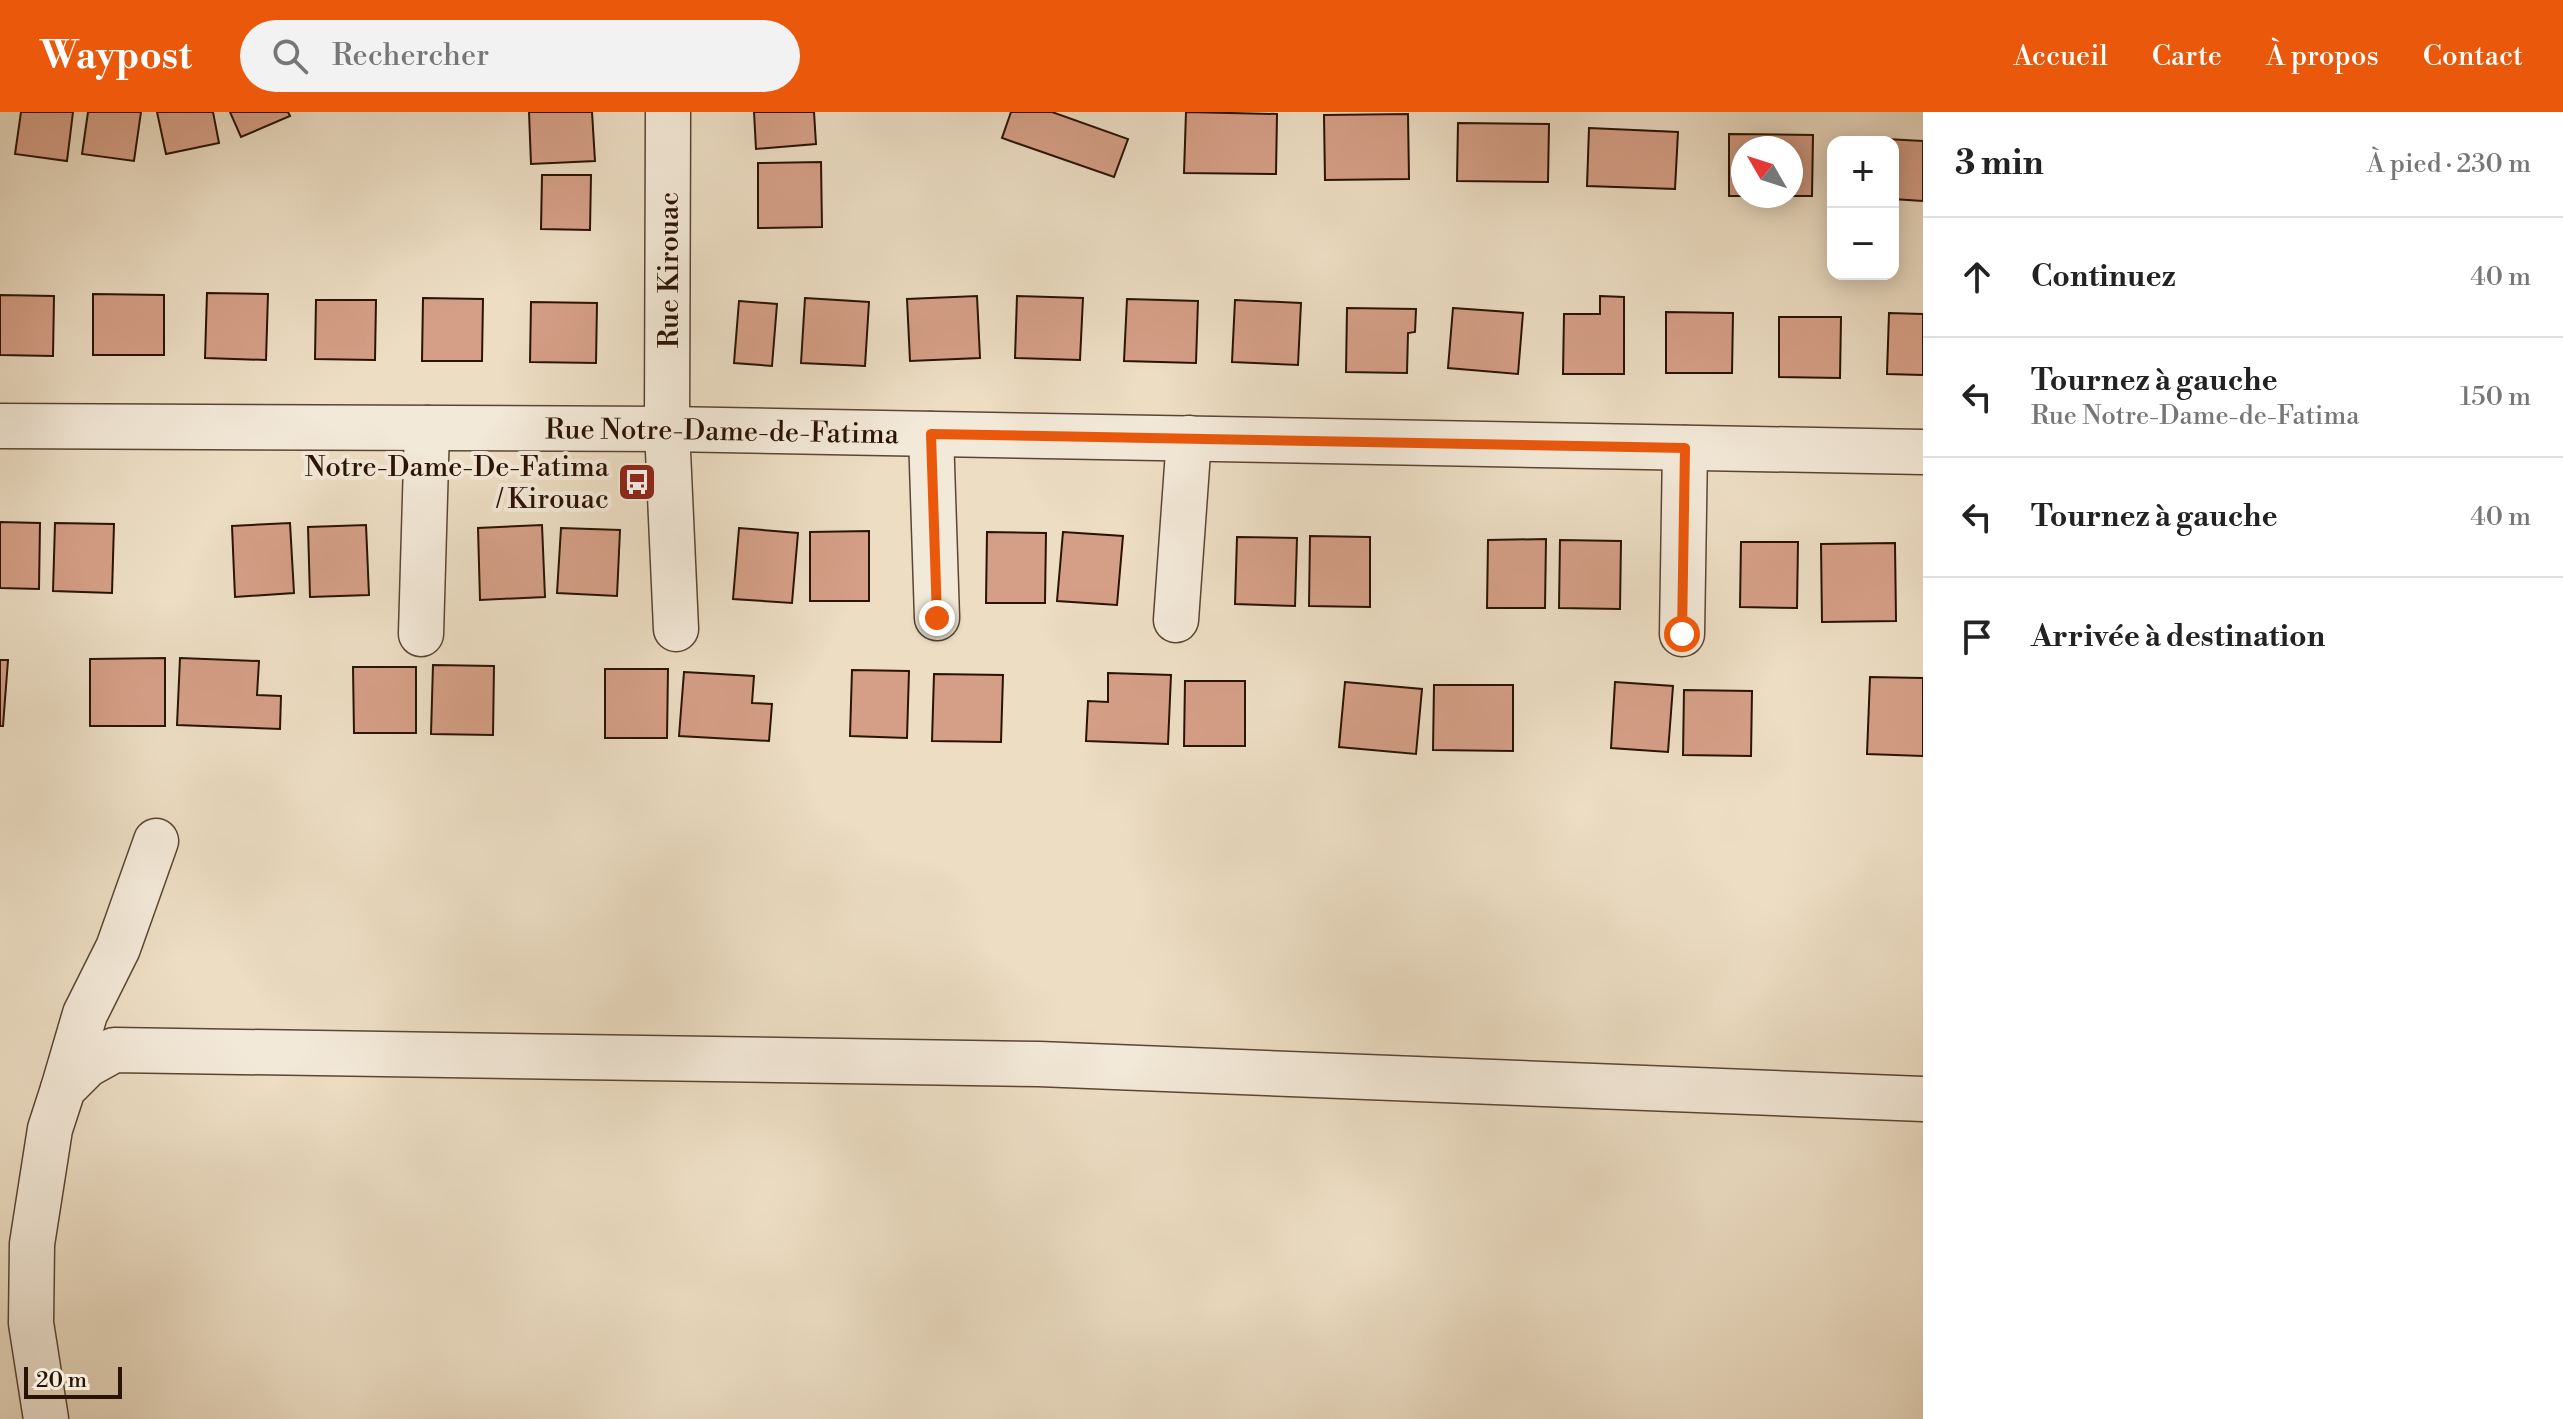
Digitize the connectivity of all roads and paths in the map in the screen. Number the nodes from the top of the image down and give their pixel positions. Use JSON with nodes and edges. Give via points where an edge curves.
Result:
{"nodes":[{"id":1,"x":668,"y":112,"type":"edge"},
{"id":2,"x":0,"y":426,"type":"edge"},
{"id":3,"x":427,"y":428,"type":"junction"},
{"id":4,"x":667,"y":429,"type":"junction"},
{"id":5,"x":931,"y":434,"type":"junction"},
{"id":6,"x":1189,"y":438,"type":"junction"},
{"id":7,"x":1685,"y":448,"type":"junction"},
{"id":8,"x":1923,"y":452,"type":"edge"},
{"id":9,"x":937,"y":618,"type":"dead end"},
{"id":10,"x":1176,"y":620,"type":"dead end"},
{"id":11,"x":676,"y":629,"type":"dead end"},
{"id":12,"x":421,"y":634,"type":"dead end"},
{"id":13,"x":1682,"y":634,"type":"dead end"},
{"id":14,"x":156,"y":841,"type":"dead end"},
{"id":15,"x":63,"y":1089,"type":"junction"},
{"id":16,"x":1923,"y":1099,"type":"edge"},
{"id":17,"x":46,"y":1419,"type":"edge"}],
"edges":[{"from":1,"to":4,"type":"street","name":"Rue Kirouac"},
{"from":2,"to":3,"type":"street","name":"Rue Notre-Dame-de-Fatima"},
{"from":3,"to":4,"type":"street","name":"Rue Notre-Dame-de-Fatima"},
{"from":3,"to":12,"type":"street"},
{"from":4,"to":5,"type":"street","name":"Rue Notre-Dame-de-Fatima"},
{"from":4,"to":11,"type":"street","name":"Rue Kirouac"},
{"from":5,"to":6,"type":"street","name":"Rue Notre-Dame-de-Fatima"},
{"from":5,"to":9,"type":"street"},
{"from":6,"to":7,"type":"street","name":"Rue Notre-Dame-de-Fatima"},
{"from":6,"to":10,"type":"street"},
{"from":7,"to":8,"type":"street","name":"Rue Notre-Dame-de-Fatima"},
{"from":7,"to":13,"type":"street"},
{"from":14,"to":15,"type":"street","via":[[118,948],[85,1014]]},
{"from":15,"to":16,"type":"street","via":[[87,1065],[114,1050],[1039,1064]]},
{"from":15,"to":17,"type":"street","via":[[50,1129],[32,1244],[31,1323]]}]}
